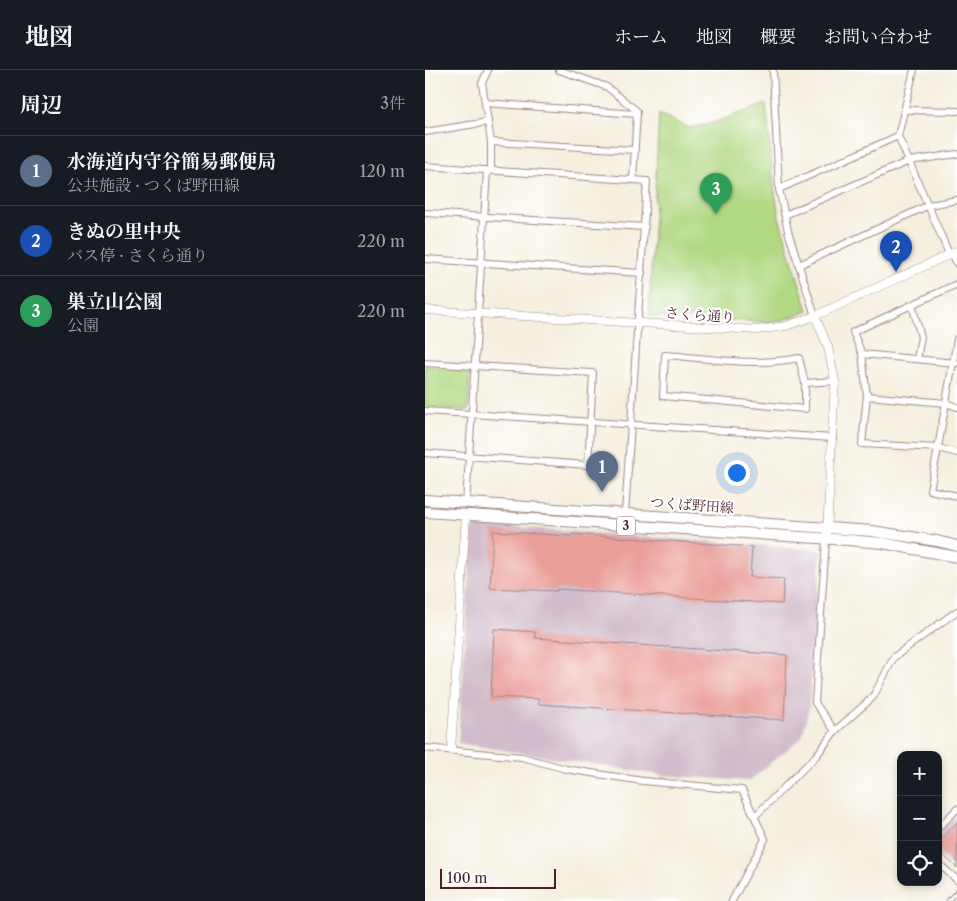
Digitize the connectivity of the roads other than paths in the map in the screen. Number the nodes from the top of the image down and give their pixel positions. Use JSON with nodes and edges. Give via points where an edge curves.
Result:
{"nodes":[{"id":1,"x":488,"y":70,"type":"edge"},
{"id":2,"x":559,"y":70,"type":"edge"},
{"id":3,"x":773,"y":70,"type":"edge"},
{"id":4,"x":914,"y":70,"type":"edge"},
{"id":5,"x":485,"y":103,"type":"junction"},
{"id":6,"x":905,"y":110,"type":"junction"},
{"id":7,"x":957,"y":111,"type":"edge"},
{"id":8,"x":637,"y":114,"type":"junction"},
{"id":9,"x":488,"y":122,"type":"junction"},
{"id":10,"x":425,"y":132,"type":"edge"},
{"id":11,"x":898,"y":136,"type":"junction"},
{"id":12,"x":491,"y":142,"type":"junction"},
{"id":13,"x":635,"y":150,"type":"junction"},
{"id":14,"x":957,"y":154,"type":"edge"},
{"id":15,"x":909,"y":161,"type":"junction"},
{"id":16,"x":425,"y":166,"type":"edge"},
{"id":17,"x":489,"y":171,"type":"junction"},
{"id":18,"x":633,"y":180,"type":"junction"},
{"id":19,"x":779,"y":189,"type":"junction"},
{"id":20,"x":957,"y":200,"type":"edge"},
{"id":21,"x":929,"y":205,"type":"junction"},
{"id":22,"x":425,"y":213,"type":"edge"},
{"id":23,"x":785,"y":215,"type":"junction"},
{"id":24,"x":484,"y":217,"type":"junction"},
{"id":25,"x":645,"y":227,"type":"junction"},
{"id":26,"x":953,"y":253,"type":"edge"},
{"id":27,"x":425,"y":259,"type":"edge"},
{"id":28,"x":481,"y":262,"type":"junction"},
{"id":29,"x":957,"y":264,"type":"edge"},
{"id":30,"x":799,"y":265,"type":"junction"},
{"id":31,"x":642,"y":273,"type":"junction"},
{"id":32,"x":957,"y":284,"type":"edge"},
{"id":33,"x":912,"y":305,"type":"junction"},
{"id":34,"x":425,"y":310,"type":"edge"},
{"id":35,"x":479,"y":313,"type":"junction"},
{"id":36,"x":815,"y":316,"type":"junction"},
{"id":37,"x":638,"y":324,"type":"junction"},
{"id":38,"x":957,"y":339,"type":"edge"},
{"id":39,"x":862,"y":354,"type":"junction"},
{"id":40,"x":917,"y":359,"type":"junction"},
{"id":41,"x":425,"y":363,"type":"edge"},
{"id":42,"x":955,"y":363,"type":"edge"},
{"id":43,"x":475,"y":365,"type":"junction"},
{"id":44,"x":835,"y":381,"type":"junction"},
{"id":45,"x":805,"y":384,"type":"junction"},
{"id":46,"x":867,"y":396,"type":"junction"},
{"id":47,"x":946,"y":403,"type":"junction"},
{"id":48,"x":957,"y":406,"type":"edge"},
{"id":49,"x":425,"y":411,"type":"edge"},
{"id":50,"x":472,"y":413,"type":"junction"},
{"id":51,"x":591,"y":421,"type":"junction"},
{"id":52,"x":632,"y":424,"type":"junction"},
{"id":53,"x":833,"y":438,"type":"junction"},
{"id":54,"x":938,"y":448,"type":"junction"},
{"id":55,"x":957,"y":452,"type":"edge"},
{"id":56,"x":425,"y":453,"type":"edge"},
{"id":57,"x":469,"y":457,"type":"junction"},
{"id":58,"x":957,"y":496,"type":"edge"},
{"id":59,"x":425,"y":500,"type":"edge"},
{"id":60,"x":466,"y":504,"type":"junction"},
{"id":61,"x":425,"y":512,"type":"edge"},
{"id":62,"x":625,"y":514,"type":"junction"},
{"id":63,"x":466,"y":515,"type":"junction"},
{"id":64,"x":827,"y":528,"type":"junction"},
{"id":65,"x":826,"y":539,"type":"junction"},
{"id":66,"x":957,"y":546,"type":"edge"},
{"id":67,"x":957,"y":557,"type":"edge"},
{"id":68,"x":957,"y":611,"type":"edge"},
{"id":69,"x":835,"y":731,"type":"junction"},
{"id":70,"x":425,"y":748,"type":"edge"},
{"id":71,"x":451,"y":750,"type":"junction"},
{"id":72,"x":957,"y":809,"type":"edge"},
{"id":73,"x":755,"y":816,"type":"junction"},
{"id":74,"x":942,"y":824,"type":"edge"},
{"id":75,"x":942,"y":867,"type":"edge"},
{"id":76,"x":957,"y":880,"type":"edge"},
{"id":77,"x":957,"y":891,"type":"edge"},
{"id":78,"x":733,"y":901,"type":"edge"},
{"id":79,"x":948,"y":901,"type":"edge"}],
"edges":[{"from":1,"to":5,"type":"street","via":[[483,83]]},
{"from":2,"to":8,"type":"street","via":[[607,87]]},
{"from":3,"to":19,"type":"street"},
{"from":4,"to":6,"type":"street"},
{"from":5,"to":8,"type":"street"},
{"from":5,"to":9,"type":"street"},
{"from":6,"to":7,"type":"street"},
{"from":6,"to":11,"type":"street"},
{"from":8,"to":13,"type":"street"},
{"from":9,"to":10,"type":"street"},
{"from":9,"to":12,"type":"street"},
{"from":11,"to":15,"type":"street"},
{"from":11,"to":19,"type":"street"},
{"from":12,"to":13,"type":"street"},
{"from":12,"to":17,"type":"street"},
{"from":13,"to":18,"type":"street"},
{"from":14,"to":15,"type":"street"},
{"from":15,"to":21,"type":"street"},
{"from":15,"to":23,"type":"street"},
{"from":16,"to":17,"type":"street"},
{"from":17,"to":18,"type":"street"},
{"from":17,"to":24,"type":"street"},
{"from":18,"to":25,"type":"street","via":[[647,181]]},
{"from":19,"to":23,"type":"street"},
{"from":20,"to":21,"type":"street"},
{"from":21,"to":26,"type":"street"},
{"from":21,"to":30,"type":"street"},
{"from":22,"to":24,"type":"street"},
{"from":23,"to":30,"type":"street"},
{"from":24,"to":25,"type":"street"},
{"from":24,"to":28,"type":"street"},
{"from":25,"to":31,"type":"street"},
{"from":26,"to":29,"type":"street"},
{"from":26,"to":36,"type":"street","name":"さくら通り"},
{"from":27,"to":28,"type":"street"},
{"from":28,"to":31,"type":"street"},
{"from":28,"to":35,"type":"street"},
{"from":30,"to":36,"type":"street"},
{"from":31,"to":37,"type":"street"},
{"from":32,"to":33,"type":"street"},
{"from":33,"to":39,"type":"street","via":[[853,332]]},
{"from":33,"to":40,"type":"street","via":[[921,337]]},
{"from":34,"to":35,"type":"street","name":"さくら通り"},
{"from":35,"to":37,"type":"street","name":"さくら通り"},
{"from":35,"to":43,"type":"street"},
{"from":36,"to":37,"type":"street","name":"さくら通り","via":[[786,326],[757,330]]},
{"from":36,"to":44,"type":"street","via":[[828,347]]},
{"from":37,"to":52,"type":"street"},
{"from":38,"to":42,"type":"street"},
{"from":39,"to":40,"type":"street"},
{"from":39,"to":46,"type":"street"},
{"from":40,"to":42,"type":"street"},
{"from":41,"to":43,"type":"street"},
{"from":42,"to":47,"type":"street"},
{"from":43,"to":50,"type":"street"},
{"from":43,"to":51,"type":"street","via":[[593,373]]},
{"from":44,"to":45,"type":"street"},
{"from":44,"to":53,"type":"street"},
{"from":45,"to":45,"type":"street","via":[[805,409],[663,396],[665,355],[756,362],[799,358]]},
{"from":46,"to":47,"type":"street"},
{"from":46,"to":54,"type":"street","via":[[862,444]]},
{"from":47,"to":48,"type":"street"},
{"from":47,"to":54,"type":"street"},
{"from":49,"to":50,"type":"street"},
{"from":50,"to":51,"type":"street"},
{"from":50,"to":57,"type":"street"},
{"from":51,"to":52,"type":"street"},
{"from":51,"to":57,"type":"street","via":[[587,465]]},
{"from":52,"to":53,"type":"street"},
{"from":52,"to":62,"type":"street"},
{"from":53,"to":64,"type":"street"},
{"from":54,"to":55,"type":"street"},
{"from":54,"to":58,"type":"street","via":[[930,490]]},
{"from":56,"to":57,"type":"street"},
{"from":57,"to":60,"type":"street"},
{"from":59,"to":60,"type":"main road","name":"つくば野田線","number":"3"},
{"from":60,"to":62,"type":"main road","name":"つくば野田線","number":"3"},
{"from":61,"to":63,"type":"main road","name":"つくば野田線","number":"3"},
{"from":62,"to":64,"type":"main road","name":"つくば野田線","number":"3"},
{"from":63,"to":65,"type":"main road","name":"つくば野田線","number":"3"},
{"from":63,"to":71,"type":"street"},
{"from":64,"to":65,"type":"street"},
{"from":64,"to":66,"type":"main road","name":"つくば野田線","number":"3","via":[[881,532]]},
{"from":65,"to":67,"type":"main road","name":"つくば野田線","number":"3","via":[[882,543]]},
{"from":65,"to":69,"type":"street","via":[[815,703]]},
{"from":68,"to":69,"type":"street","via":[[894,656],[873,697]]},
{"from":69,"to":73,"type":"street","via":[[816,756]]},
{"from":70,"to":71,"type":"street"},
{"from":71,"to":73,"type":"street","via":[[522,757],[567,769],[643,781],[742,790]]},
{"from":72,"to":74,"type":"street"},
{"from":73,"to":78,"type":"street","via":[[765,839]]},
{"from":75,"to":76,"type":"street"},
{"from":77,"to":79,"type":"lane"}]}
